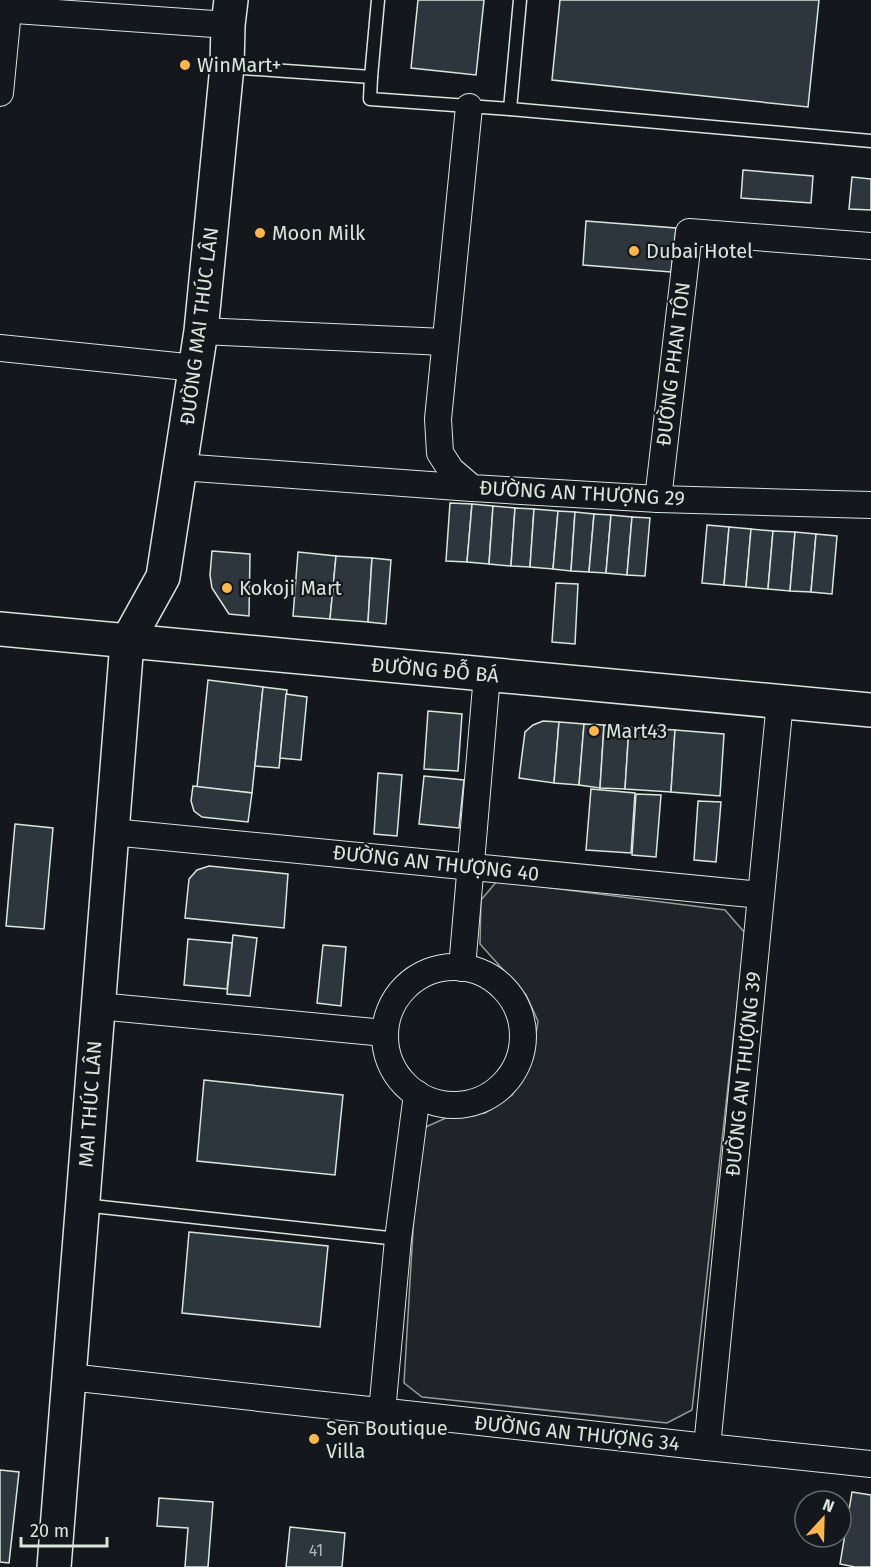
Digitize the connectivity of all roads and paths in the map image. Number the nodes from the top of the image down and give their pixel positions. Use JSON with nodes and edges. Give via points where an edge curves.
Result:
{"nodes":[{"id":1,"x":378,"y":0,"type":"edge"},
{"id":2,"x":520,"y":0,"type":"edge"},
{"id":3,"x":6,"y":6,"type":"edge"},
{"id":4,"x":230,"y":13,"type":"edge"},
{"id":5,"x":227,"y":66,"type":"junction"},
{"id":6,"x":372,"y":77,"type":"junction"},
{"id":7,"x":0,"y":93,"type":"edge"},
{"id":8,"x":469,"y":106,"type":"junction"},
{"id":9,"x":510,"y":109,"type":"junction"},
{"id":10,"x":871,"y":141,"type":"edge"},
{"id":11,"x":871,"y":246,"type":"edge"},
{"id":12,"x":201,"y":331,"type":"junction"},
{"id":13,"x":446,"y":342,"type":"junction"},
{"id":14,"x":0,"y":348,"type":"edge"},
{"id":15,"x":196,"y":368,"type":"junction"},
{"id":16,"x":180,"y":467,"type":"junction"},
{"id":17,"x":472,"y":488,"type":"junction"},
{"id":18,"x":658,"y":499,"type":"junction"},
{"id":19,"x":871,"y":505,"type":"edge"},
{"id":20,"x":0,"y":629,"type":"edge"},
{"id":21,"x":127,"y":642,"type":"junction"},
{"id":22,"x":488,"y":675,"type":"junction"},
{"id":23,"x":780,"y":702,"type":"junction"},
{"id":24,"x":871,"y":710,"type":"edge"},
{"id":25,"x":112,"y":832,"type":"junction"},
{"id":26,"x":471,"y":866,"type":"junction"},
{"id":27,"x":761,"y":895,"type":"junction"},
{"id":28,"x":462,"y":968,"type":"junction"},
{"id":29,"x":98,"y":1006,"type":"junction"},
{"id":30,"x":385,"y":1033,"type":"junction"},
{"id":31,"x":417,"y":1094,"type":"junction"},
{"id":32,"x":82,"y":1204,"type":"junction"},
{"id":33,"x":398,"y":1239,"type":"junction"},
{"id":34,"x":69,"y":1377,"type":"junction"},
{"id":35,"x":382,"y":1412,"type":"junction"},
{"id":36,"x":707,"y":1447,"type":"junction"},
{"id":37,"x":871,"y":1464,"type":"edge"},
{"id":38,"x":54,"y":1567,"type":"edge"}],
"edges":[{"from":1,"to":6,"type":"lane"},
{"from":2,"to":9,"type":"lane"},
{"from":3,"to":4,"type":"street"},
{"from":3,"to":7,"type":"street"},
{"from":4,"to":5,"type":"street","name":"ĐƯỜNG MAI THÚC LÂN"},
{"from":5,"to":6,"type":"lane"},
{"from":5,"to":12,"type":"street","name":"ĐƯỜNG MAI THÚC LÂN"},
{"from":6,"to":8,"type":"lane","via":[[370,99]]},
{"from":8,"to":9,"type":"lane"},
{"from":8,"to":13,"type":"street","name":"ĐƯỜNG AN THƯỢNG 29"},
{"from":9,"to":10,"type":"lane"},
{"from":11,"to":18,"type":"street","name":"ĐƯỜNG PHAN TÔN","via":[[689,232]]},
{"from":12,"to":13,"type":"street"},
{"from":12,"to":15,"type":"street","name":"ĐƯỜNG MAI THÚC LÂN"},
{"from":13,"to":17,"type":"street","name":"ĐƯỜNG AN THƯỢNG 29","via":[[438,419],[440,453],[451,470]]},
{"from":14,"to":15,"type":"street"},
{"from":15,"to":16,"type":"street","name":"ĐƯỜNG MAI THÚC LÂN"},
{"from":16,"to":17,"type":"street"},
{"from":16,"to":21,"type":"street","name":"ĐƯỜNG MAI THÚC LÂN","via":[[163,577]]},
{"from":17,"to":18,"type":"street","name":"ĐƯỜNG AN THƯỢNG 29"},
{"from":18,"to":19,"type":"street","name":"ĐƯỜNG AN THƯỢNG 29"},
{"from":20,"to":21,"type":"street","name":"ĐƯỜNG ĐỖ BÁ"},
{"from":21,"to":22,"type":"street","name":"ĐƯỜNG ĐỖ BÁ"},
{"from":21,"to":25,"type":"street","name":"MAI THÚC LÂN"},
{"from":22,"to":23,"type":"street","name":"ĐƯỜNG ĐỖ BÁ"},
{"from":22,"to":26,"type":"street"},
{"from":23,"to":24,"type":"street","name":"ĐƯỜNG ĐỖ BÁ"},
{"from":23,"to":27,"type":"street","name":"ĐƯỜNG AN THƯỢNG 39"},
{"from":25,"to":26,"type":"street","name":"ĐƯỜNG AN THƯỢNG 40"},
{"from":25,"to":29,"type":"street","name":"MAI THÚC LÂN"},
{"from":26,"to":27,"type":"street","name":"ĐƯỜNG AN THƯỢNG 40"},
{"from":26,"to":28,"type":"street"},
{"from":27,"to":36,"type":"street","name":"ĐƯỜNG AN THƯỢNG 39"},
{"from":28,"to":30,"type":"street","via":[[440,968],[418,976],[401,991],[389,1010]]},
{"from":28,"to":31,"type":"street","via":[[484,974],[502,987],[516,1005],[522,1026],[522,1049],[515,1070],[501,1087],[482,1099],[460,1105],[438,1103]]},
{"from":29,"to":30,"type":"street"},
{"from":29,"to":32,"type":"street","name":"MAI THÚC LÂN"},
{"from":30,"to":31,"type":"street","via":[[392,1068]]},
{"from":31,"to":33,"type":"street"},
{"from":32,"to":33,"type":"lane"},
{"from":32,"to":34,"type":"street","name":"MAI THÚC LÂN"},
{"from":33,"to":35,"type":"street"},
{"from":34,"to":35,"type":"street","name":"ĐƯỜNG AN THƯỢNG 34"},
{"from":34,"to":38,"type":"street","name":"MAI THÚC LÂN"},
{"from":35,"to":36,"type":"street","name":"ĐƯỜNG AN THƯỢNG 34"},
{"from":36,"to":37,"type":"street","name":"ĐƯỜNG AN THƯỢNG 34"}]}
